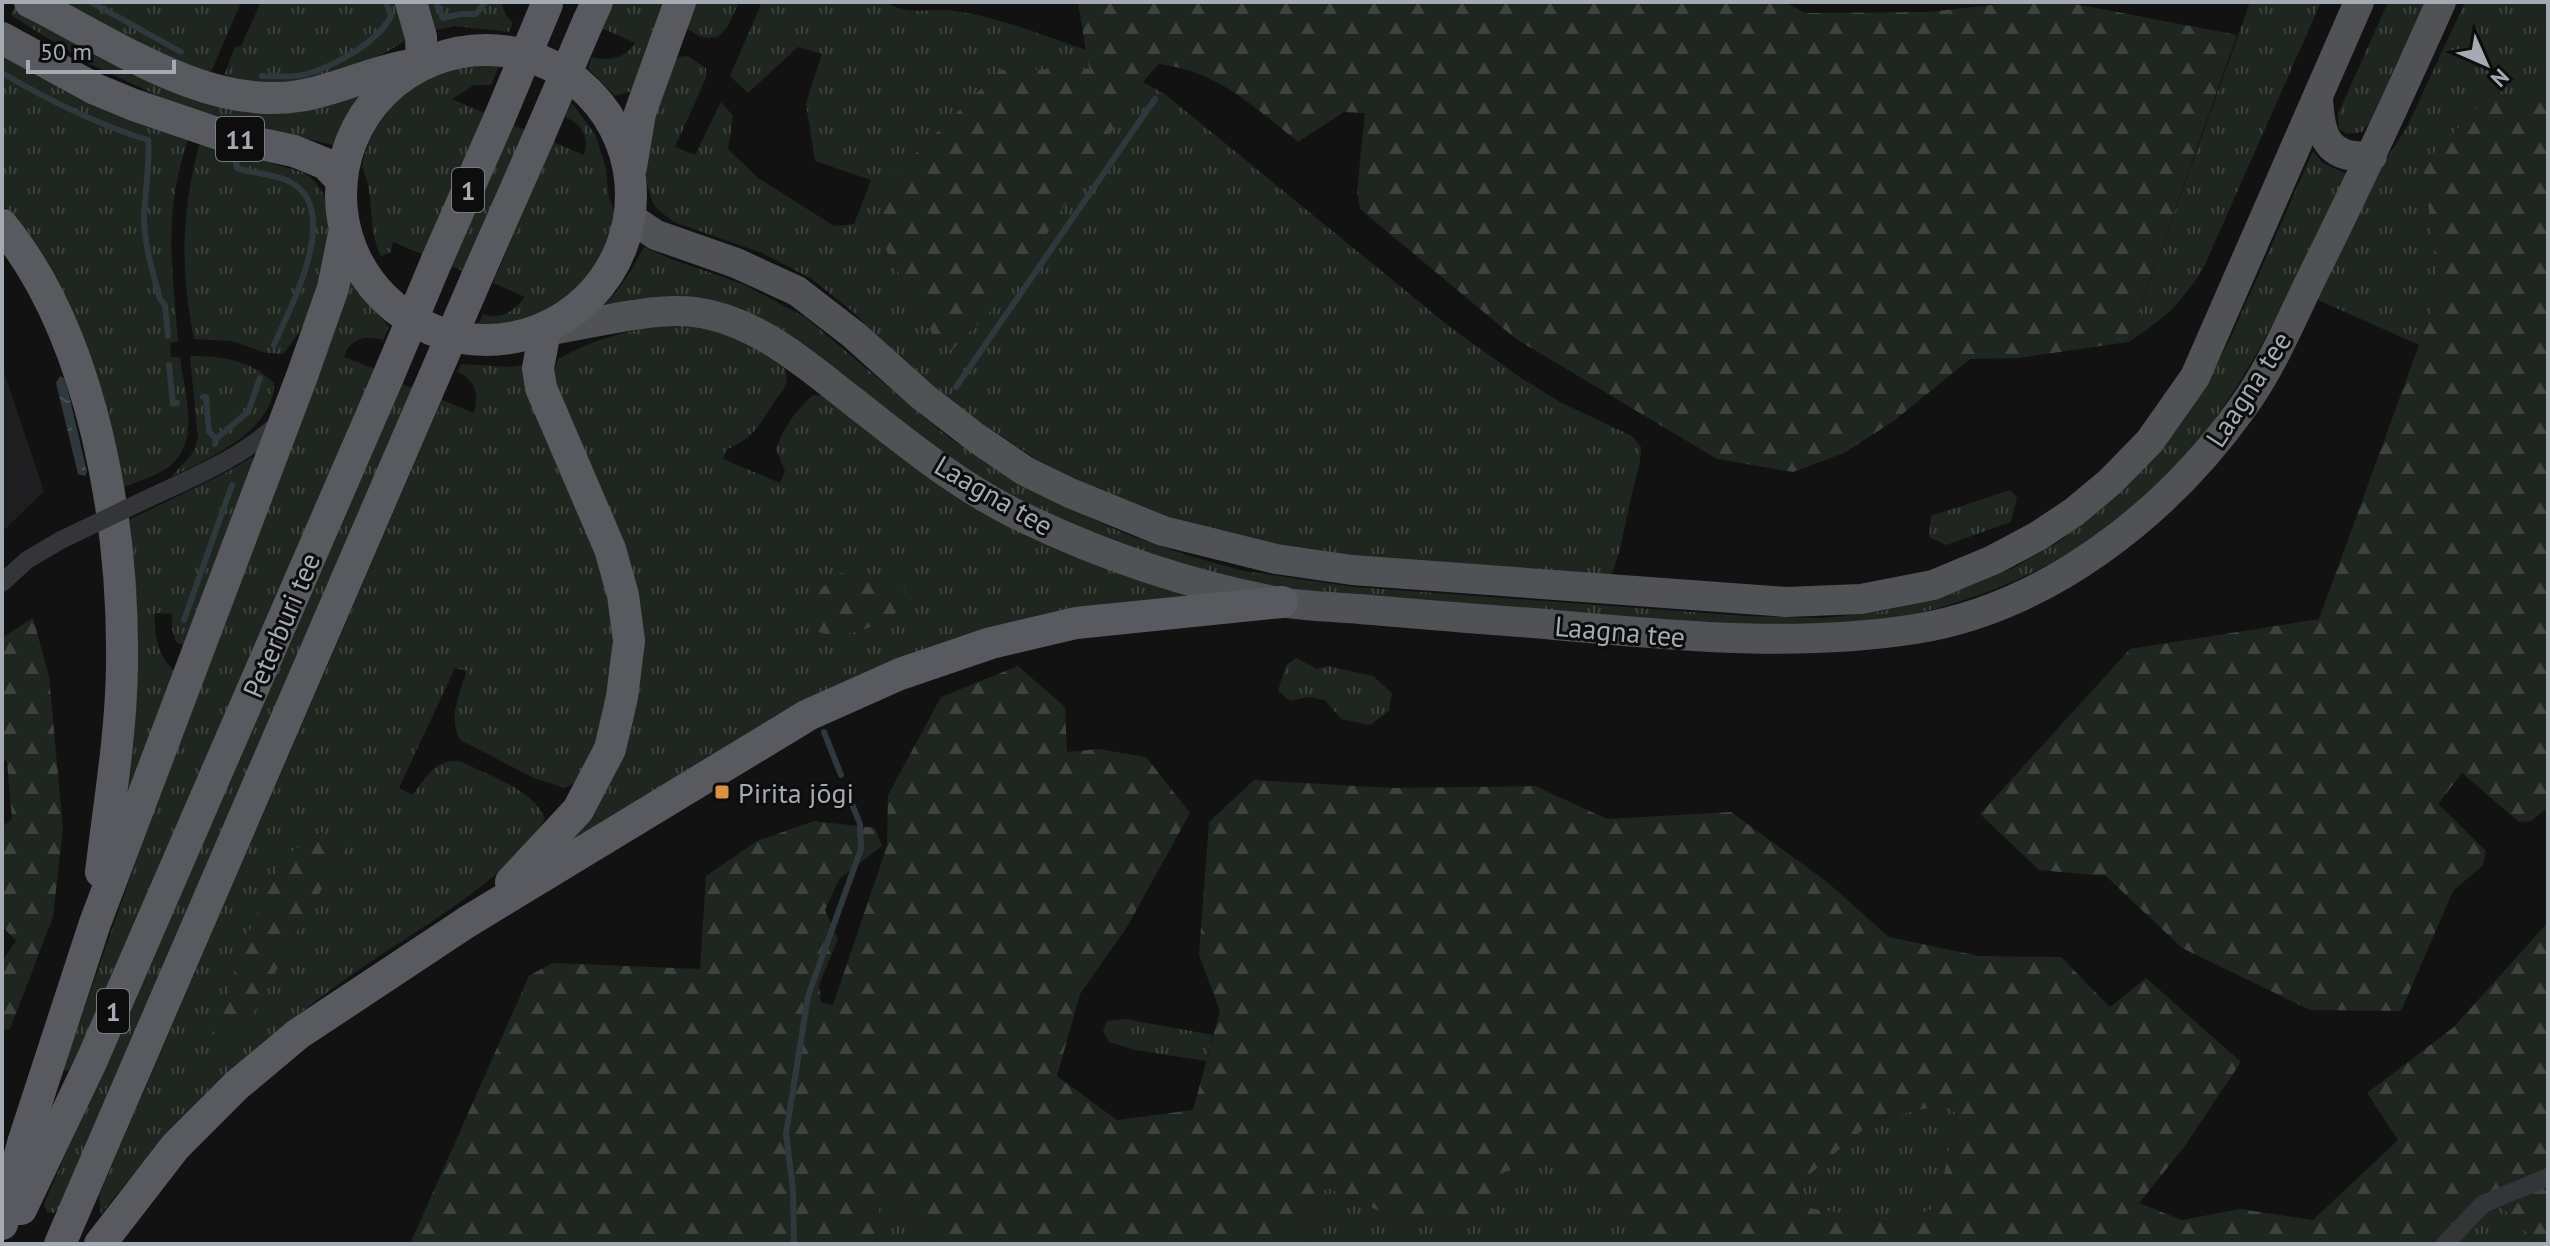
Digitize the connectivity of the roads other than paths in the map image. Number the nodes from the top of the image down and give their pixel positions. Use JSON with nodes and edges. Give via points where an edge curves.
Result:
{"nodes":[{"id":1,"x":30,"y":2,"type":"edge"},
{"id":2,"x":411,"y":2,"type":"edge"},
{"id":3,"x":680,"y":2,"type":"edge"},
{"id":4,"x":2359,"y":2,"type":"edge"},
{"id":5,"x":2441,"y":2,"type":"edge"},
{"id":6,"x":548,"y":3,"type":"edge"},
{"id":7,"x":592,"y":12,"type":"edge"},
{"id":8,"x":2,"y":38,"type":"edge"},
{"id":9,"x":422,"y":64,"type":"junction"},
{"id":10,"x":2318,"y":96,"type":"junction"},
{"id":11,"x":2372,"y":156,"type":"junction"},
{"id":12,"x":630,"y":177,"type":"junction"},
{"id":13,"x":341,"y":180,"type":"junction"},
{"id":14,"x":629,"y":217,"type":"junction"},
{"id":15,"x":2,"y":225,"type":"edge"},
{"id":16,"x":345,"y":229,"type":"junction"},
{"id":17,"x":545,"y":331,"type":"junction"},
{"id":18,"x":287,"y":416,"type":"junction"},
{"id":19,"x":2,"y":583,"type":"edge"},
{"id":20,"x":1282,"y":602,"type":"junction"},
{"id":21,"x":467,"y":922,"type":"junction"},
{"id":22,"x":95,"y":923,"type":"junction"},
{"id":23,"x":2548,"y":1177,"type":"edge"},
{"id":24,"x":2,"y":1224,"type":"edge"},
{"id":25,"x":4,"y":1244,"type":"edge"},
{"id":26,"x":60,"y":1244,"type":"edge"},
{"id":27,"x":100,"y":1244,"type":"edge"},
{"id":28,"x":2445,"y":1244,"type":"edge"}],
"edges":[{"from":1,"to":9,"type":"highway","number":"11","via":[[186,82],[239,97],[299,96],[342,87],[384,69]]},
{"from":2,"to":9,"type":"highway"},
{"from":3,"to":12,"type":"highway","via":[[640,113]]},
{"from":4,"to":10,"type":"main road","name":"Laagna tee"},
{"from":5,"to":11,"type":"main road","name":"Laagna tee"},
{"from":6,"to":25,"type":"highway","name":"Peterburi tee","number":"1","bridge":true,"via":[[98,1046]]},
{"from":7,"to":26,"type":"highway","name":"Peterburi tee","number":"1","bridge":true},
{"from":8,"to":13,"type":"highway","number":"11","via":[[108,94],[225,136],[294,151],[326,164]]},
{"from":9,"to":12,"type":"highway","via":[[467,50],[514,52],[558,68],[595,98],[621,142]]},
{"from":9,"to":13,"type":"highway","via":[[370,106],[352,136]]},
{"from":10,"to":11,"type":"main road","via":[[2324,139],[2353,158]]},
{"from":10,"to":14,"type":"main road","name":"Laagna tee","via":[[2195,377],[2150,441],[2110,482],[2038,536],[1933,585],[1861,599],[1786,602],[1352,570],[1276,559],[1163,531],[1070,493],[1012,462],[922,396],[797,291],[656,235]]},
{"from":11,"to":20,"type":"main road","name":"Laagna tee","via":[[2270,364],[2203,458],[2158,505],[2094,555],[2053,580],[1968,618],[1871,634],[1701,638]]},
{"from":12,"to":14,"type":"highway"},
{"from":13,"to":16,"type":"highway"},
{"from":14,"to":17,"type":"highway","via":[[618,253],[598,286]]},
{"from":15,"to":22,"type":"highway","via":[[48,295],[83,379],[103,457],[116,551],[122,668]]},
{"from":16,"to":17,"type":"highway","via":[[360,268],[387,301],[422,325],[462,337],[504,341]]},
{"from":16,"to":18,"type":"highway","via":[[333,288]]},
{"from":17,"to":20,"type":"main road","name":"Laagna tee","via":[[669,311],[723,318],[788,350],[939,466],[1013,512],[1092,548]]},
{"from":17,"to":21,"type":"highway","via":[[538,368],[541,388],[610,549],[623,595],[629,641],[622,697],[610,749],[578,810],[527,868]]},
{"from":18,"to":19,"type":"street","bridge":true,"via":[[260,441],[226,461],[61,540]]},
{"from":18,"to":22,"type":"highway"},
{"from":20,"to":21,"type":"highway","via":[[1076,623],[991,643],[900,674],[808,715]]},
{"from":21,"to":27,"type":"highway","via":[[298,1034],[237,1085],[175,1147]]},
{"from":22,"to":24,"type":"highway"},
{"from":23,"to":28,"type":"street","via":[[2483,1204]]}]}
